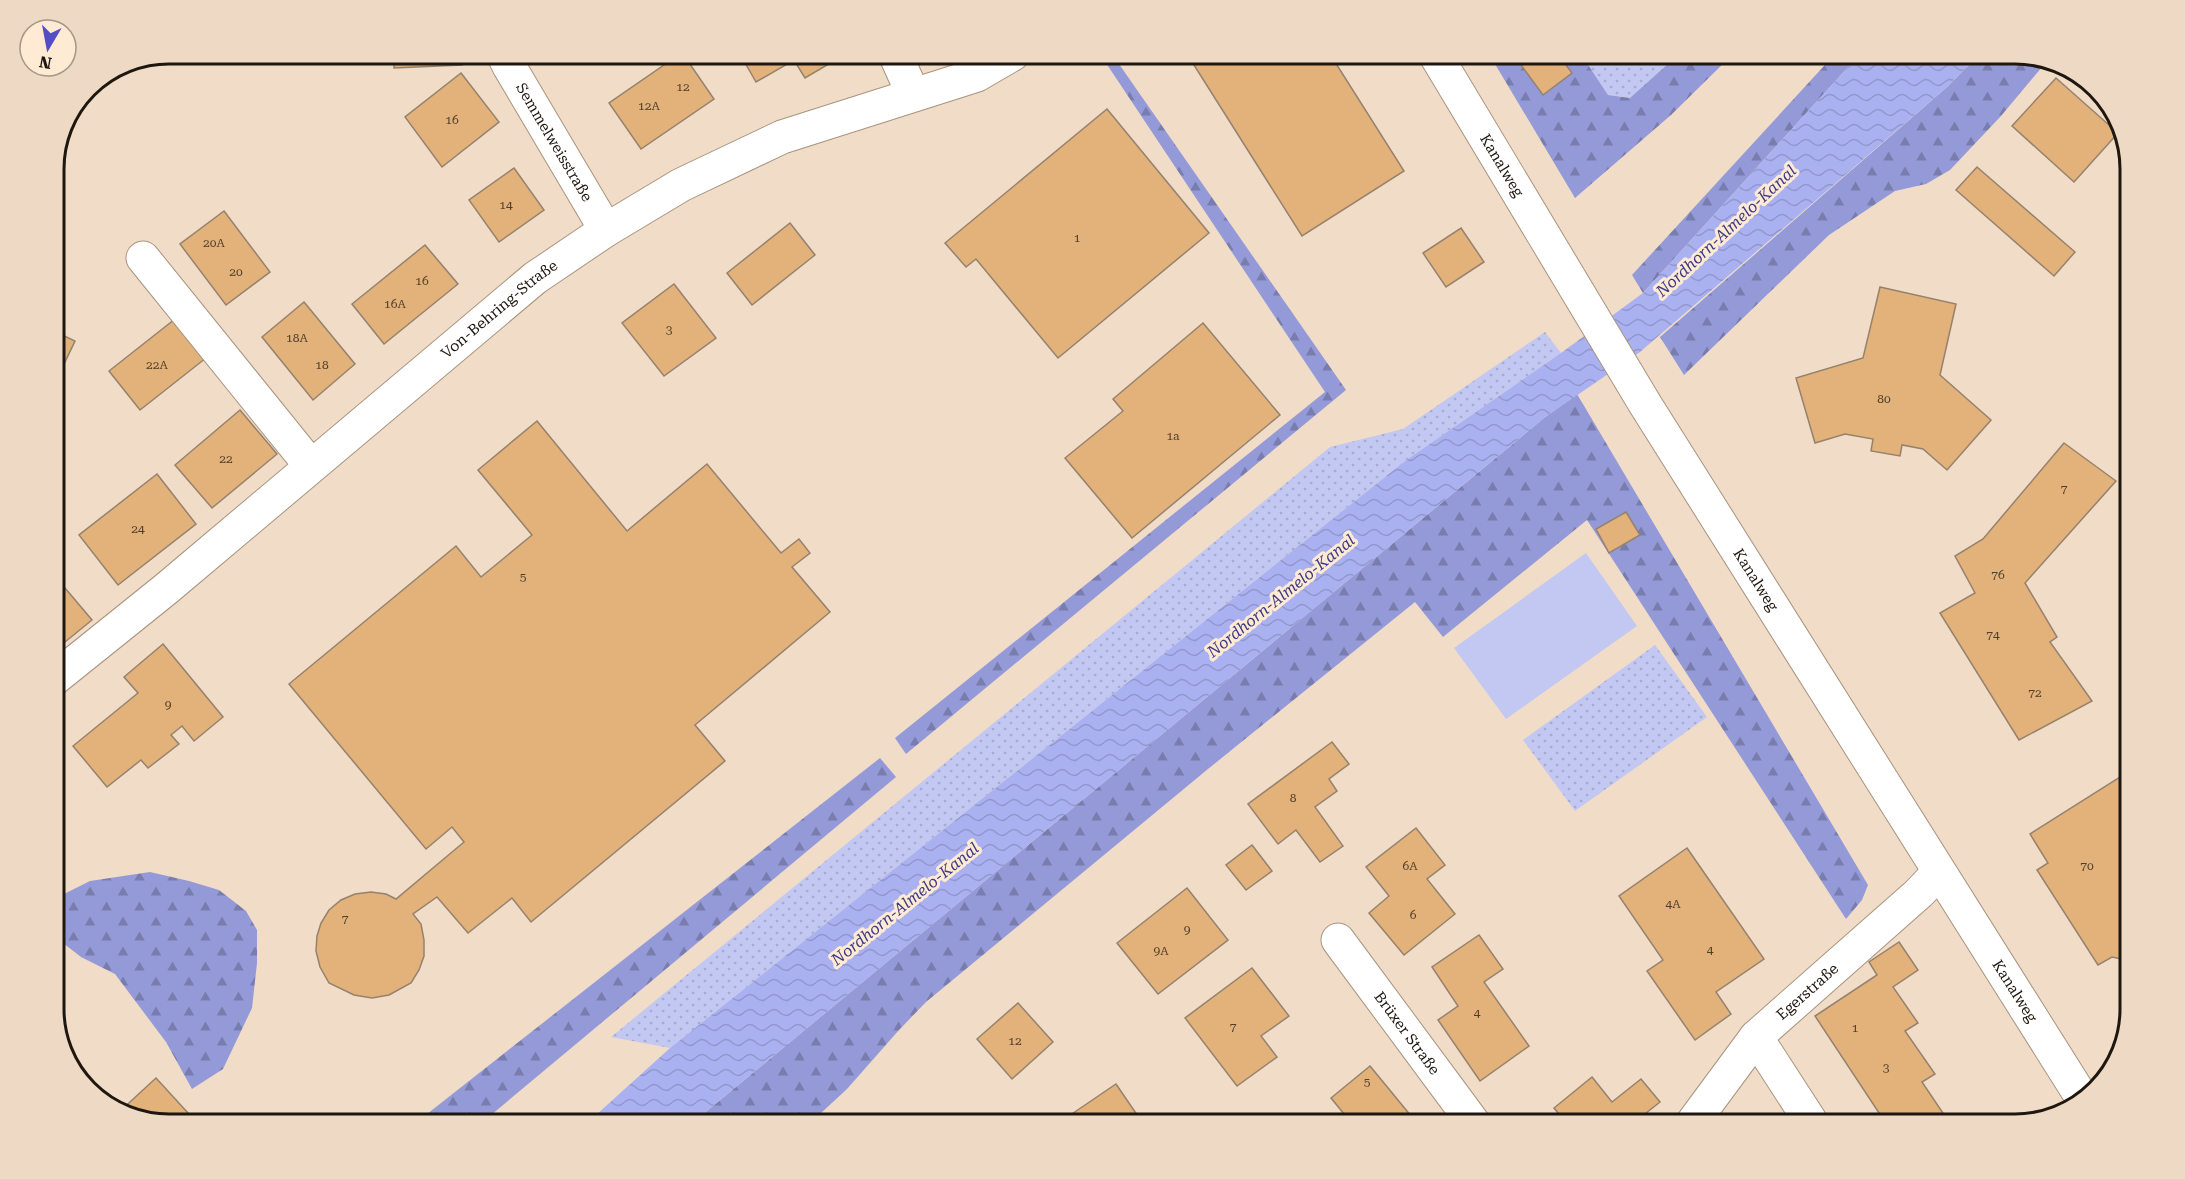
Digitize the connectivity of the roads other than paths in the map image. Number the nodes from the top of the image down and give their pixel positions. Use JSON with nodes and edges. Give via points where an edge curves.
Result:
{"nodes":[{"id":1,"x":507,"y":64,"type":"edge"},
{"id":2,"x":900,"y":64,"type":"edge"},
{"id":3,"x":996,"y":64,"type":"edge"},
{"id":4,"x":1441,"y":64,"type":"edge"},
{"id":5,"x":913,"y":94,"type":"junction"},
{"id":6,"x":606,"y":230,"type":"junction"},
{"id":7,"x":143,"y":258,"type":"dead end"},
{"id":8,"x":310,"y":466,"type":"junction"},
{"id":9,"x":65,"y":670,"type":"edge"},
{"id":10,"x":1940,"y":872,"type":"junction"},
{"id":11,"x":1338,"y":940,"type":"dead end"},
{"id":12,"x":1755,"y":1037,"type":"junction"},
{"id":13,"x":2079,"y":1093,"type":"edge"},
{"id":14,"x":1467,"y":1114,"type":"edge"},
{"id":15,"x":1699,"y":1114,"type":"edge"},
{"id":16,"x":1807,"y":1114,"type":"edge"}],
"edges":[{"from":1,"to":6,"type":"street","name":"Semmelweisstraße"},
{"from":2,"to":5,"type":"street"},
{"from":3,"to":5,"type":"street","name":"Von-Behring-Straße","via":[[977,75]]},
{"from":4,"to":10,"type":"street","name":"Kanalweg","via":[[1645,404]]},
{"from":5,"to":6,"type":"street","name":"Von-Behring-Straße","via":[[782,137],[681,185]]},
{"from":6,"to":8,"type":"street","name":"Von-Behring-Straße","via":[[535,278]]},
{"from":7,"to":8,"type":"street"},
{"from":8,"to":9,"type":"street","name":"Von-Behring-Straße"},
{"from":10,"to":12,"type":"street","name":"Egerstraße"},
{"from":10,"to":13,"type":"street","name":"Kanalweg"},
{"from":11,"to":14,"type":"street","name":"Brüxer Straße"},
{"from":12,"to":15,"type":"street","name":"Egerstraße"},
{"from":12,"to":16,"type":"street"}]}
